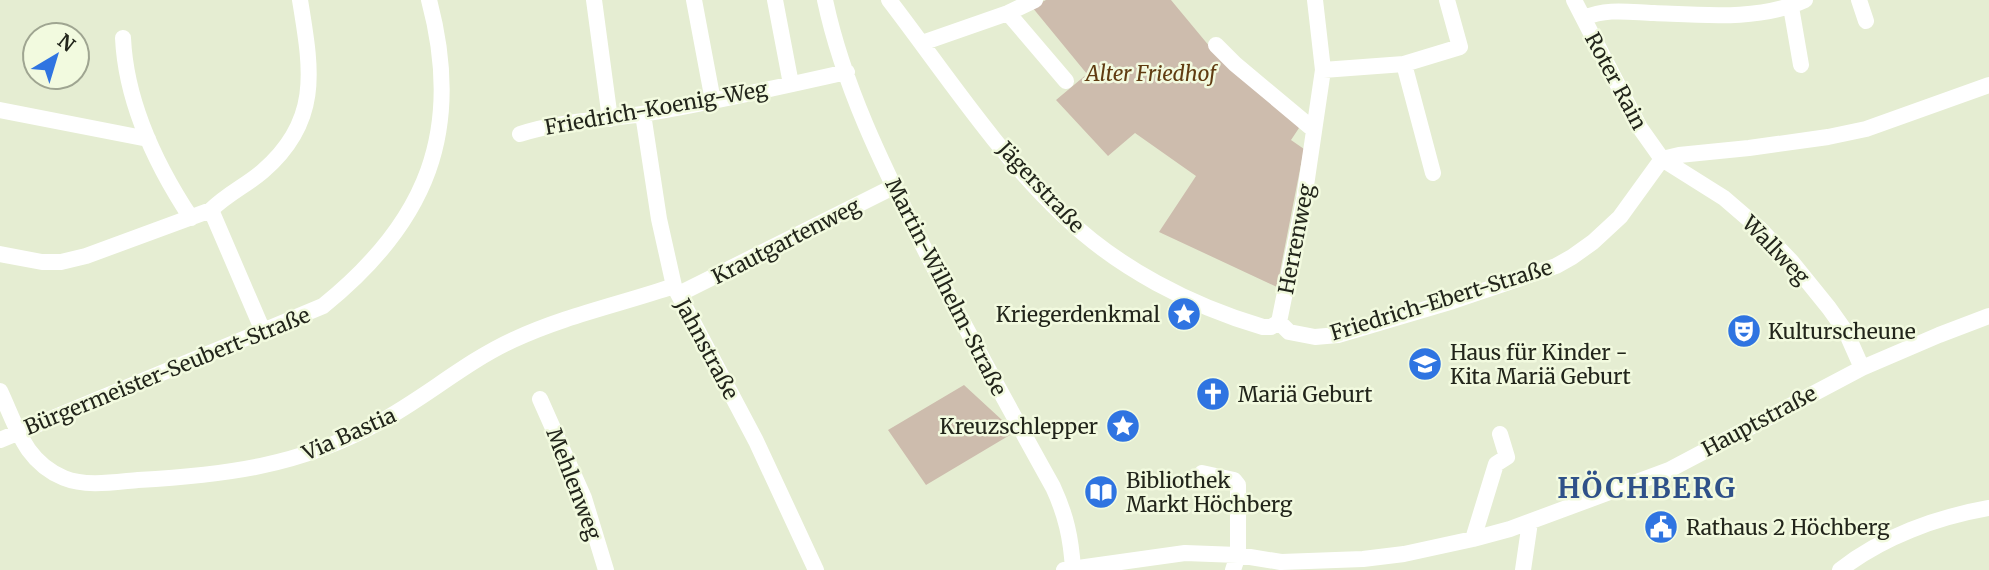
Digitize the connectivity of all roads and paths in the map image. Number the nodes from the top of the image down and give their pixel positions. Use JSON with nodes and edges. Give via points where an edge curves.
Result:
{"nodes":[{"id":1,"x":300,"y":0,"type":"edge"},
{"id":2,"x":429,"y":0,"type":"edge"},
{"id":3,"x":594,"y":0,"type":"edge"},
{"id":4,"x":694,"y":0,"type":"edge"},
{"id":5,"x":775,"y":0,"type":"edge"},
{"id":6,"x":825,"y":0,"type":"edge"},
{"id":7,"x":889,"y":0,"type":"edge"},
{"id":8,"x":1035,"y":0,"type":"edge"},
{"id":9,"x":1315,"y":0,"type":"edge"},
{"id":10,"x":1447,"y":0,"type":"edge"},
{"id":11,"x":1574,"y":0,"type":"edge"},
{"id":12,"x":1859,"y":0,"type":"edge"},
{"id":13,"x":1798,"y":3,"type":"edge"},
{"id":14,"x":1007,"y":13,"type":"junction"},
{"id":15,"x":1584,"y":18,"type":"junction"},
{"id":16,"x":1866,"y":21,"type":"dead end"},
{"id":17,"x":123,"y":38,"type":"dead end"},
{"id":18,"x":922,"y":43,"type":"junction"},
{"id":19,"x":1216,"y":45,"type":"dead end"},
{"id":20,"x":1404,"y":64,"type":"junction"},
{"id":21,"x":1801,"y":65,"type":"dead end"},
{"id":22,"x":1323,"y":70,"type":"junction"},
{"id":23,"x":847,"y":72,"type":"junction"},
{"id":24,"x":1066,"y":81,"type":"dead end"},
{"id":25,"x":791,"y":84,"type":"junction"},
{"id":26,"x":1989,"y":85,"type":"edge"},
{"id":27,"x":713,"y":101,"type":"junction"},
{"id":28,"x":0,"y":110,"type":"edge"},
{"id":29,"x":643,"y":114,"type":"junction"},
{"id":30,"x":610,"y":119,"type":"junction"},
{"id":31,"x":1314,"y":130,"type":"junction"},
{"id":32,"x":520,"y":134,"type":"dead end"},
{"id":33,"x":148,"y":139,"type":"junction"},
{"id":34,"x":1662,"y":159,"type":"junction"},
{"id":35,"x":1433,"y":173,"type":"dead end"},
{"id":36,"x":893,"y":187,"type":"junction"},
{"id":37,"x":211,"y":210,"type":"junction"},
{"id":38,"x":191,"y":218,"type":"junction"},
{"id":39,"x":0,"y":254,"type":"edge"},
{"id":40,"x":676,"y":290,"type":"junction"},
{"id":41,"x":1989,"y":316,"type":"edge"},
{"id":42,"x":1279,"y":322,"type":"junction"},
{"id":43,"x":263,"y":331,"type":"junction"},
{"id":44,"x":1301,"y":333,"type":"joint"},
{"id":45,"x":1862,"y":368,"type":"junction"},
{"id":46,"x":0,"y":391,"type":"edge"},
{"id":47,"x":540,"y":399,"type":"dead end"},
{"id":48,"x":17,"y":432,"type":"junction"},
{"id":49,"x":1500,"y":434,"type":"dead end"},
{"id":50,"x":0,"y":440,"type":"edge"},
{"id":51,"x":1202,"y":473,"type":"dead end"},
{"id":52,"x":1989,"y":508,"type":"edge"},
{"id":53,"x":1530,"y":522,"type":"junction"},
{"id":54,"x":1473,"y":539,"type":"junction"},
{"id":55,"x":1236,"y":562,"type":"edge"},
{"id":56,"x":1363,"y":565,"type":"edge"},
{"id":57,"x":1282,"y":566,"type":"edge"},
{"id":58,"x":1068,"y":569,"type":"edge"},
{"id":59,"x":606,"y":570,"type":"edge"},
{"id":60,"x":816,"y":570,"type":"edge"},
{"id":61,"x":1523,"y":570,"type":"edge"},
{"id":62,"x":1840,"y":570,"type":"edge"}],
"edges":[{"from":1,"to":37,"type":"street","via":[[310,89],[295,134],[261,173]]},
{"from":2,"to":43,"type":"street","name":"Bürgermeister-Seubert-Straße","via":[[441,58],[443,110],[429,168],[408,214],[382,252],[323,306]]},
{"from":3,"to":30,"type":"street"},
{"from":4,"to":27,"type":"street"},
{"from":5,"to":25,"type":"street","name":"Friedrich-Koenig-Weg"},
{"from":6,"to":23,"type":"street","name":"Martin-Wilhelm-Straße"},
{"from":7,"to":18,"type":"street","name":"Jägerstraße"},
{"from":8,"to":14,"type":"street"},
{"from":9,"to":22,"type":"street","name":"Herrenweg"},
{"from":10,"to":20,"type":"street","via":[[1460,47]]},
{"from":11,"to":15,"type":"street","name":"Roter Rain"},
{"from":12,"to":16,"type":"street"},
{"from":13,"to":15,"type":"street","via":[[1730,14],[1600,11]]},
{"from":13,"to":21,"type":"street"},
{"from":14,"to":18,"type":"street"},
{"from":14,"to":24,"type":"street"},
{"from":15,"to":34,"type":"street","name":"Roter Rain","via":[[1640,128]]},
{"from":17,"to":33,"type":"street","via":[[127,71]]},
{"from":18,"to":42,"type":"street","name":"Jägerstraße","via":[[1032,183],[1090,239],[1176,294],[1263,327]]},
{"from":19,"to":31,"type":"street"},
{"from":20,"to":22,"type":"street"},
{"from":20,"to":35,"type":"street"},
{"from":22,"to":31,"type":"street","name":"Herrenweg"},
{"from":23,"to":25,"type":"street","name":"Friedrich-Koenig-Weg"},
{"from":23,"to":36,"type":"street","name":"Martin-Wilhelm-Straße"},
{"from":25,"to":27,"type":"street","name":"Friedrich-Koenig-Weg"},
{"from":26,"to":34,"type":"street","via":[[1866,129]]},
{"from":27,"to":29,"type":"street","name":"Friedrich-Koenig-Weg"},
{"from":28,"to":33,"type":"street"},
{"from":29,"to":30,"type":"street","name":"Friedrich-Koenig-Weg"},
{"from":29,"to":40,"type":"street","name":"Jahnstraße","via":[[659,219]]},
{"from":30,"to":32,"type":"street","name":"Friedrich-Koenig-Weg"},
{"from":31,"to":42,"type":"street","name":"Herrenweg"},
{"from":33,"to":38,"type":"street"},
{"from":34,"to":44,"type":"street","name":"Friedrich-Ebert-Straße","via":[[1620,217],[1556,266],[1338,335]]},
{"from":34,"to":45,"type":"street","name":"Wallweg","via":[[1724,198],[1791,261],[1846,332]]},
{"from":36,"to":40,"type":"street","name":"Krautgartenweg"},
{"from":36,"to":58,"type":"street","name":"Martin-Wilhelm-Straße","via":[[1053,487],[1069,525]]},
{"from":37,"to":38,"type":"street"},
{"from":37,"to":43,"type":"street"},
{"from":38,"to":39,"type":"street","via":[[61,262]]},
{"from":40,"to":48,"type":"street","name":"Via Bastia","via":[[514,340],[375,425],[273,465],[210,476],[87,483],[48,469]]},
{"from":40,"to":60,"type":"street","name":"Jahnstraße","via":[[765,460]]},
{"from":41,"to":45,"type":"street","name":"Hauptstraße"},
{"from":42,"to":44,"type":"street","name":"Herrenweg","via":[[1289,332]]},
{"from":43,"to":48,"type":"street","name":"Bürgermeister-Seubert-Straße"},
{"from":45,"to":53,"type":"street","name":"Hauptstraße","via":[[1669,470]]},
{"from":46,"to":48,"type":"street","name":"Via Bastia"},
{"from":47,"to":59,"type":"street","name":"Mehlenweg","via":[[584,498]]},
{"from":48,"to":50,"type":"street","name":"Bürgermeister-Seubert-Straße"},
{"from":49,"to":54,"type":"street","via":[[1507,457],[1496,464]]},
{"from":51,"to":55,"type":"street","via":[[1246,483]]},
{"from":52,"to":62,"type":"street","via":[[1943,519],[1888,541]]},
{"from":53,"to":54,"type":"street","name":"Hauptstraße"},
{"from":53,"to":61,"type":"street"},
{"from":54,"to":56,"type":"street","name":"Hauptstraße"},
{"from":55,"to":57,"type":"street","name":"Hauptstraße"},
{"from":55,"to":58,"type":"street","name":"Hauptstraße","via":[[1185,553]]},
{"from":56,"to":57,"type":"street","name":"Hauptstraße"}]}
